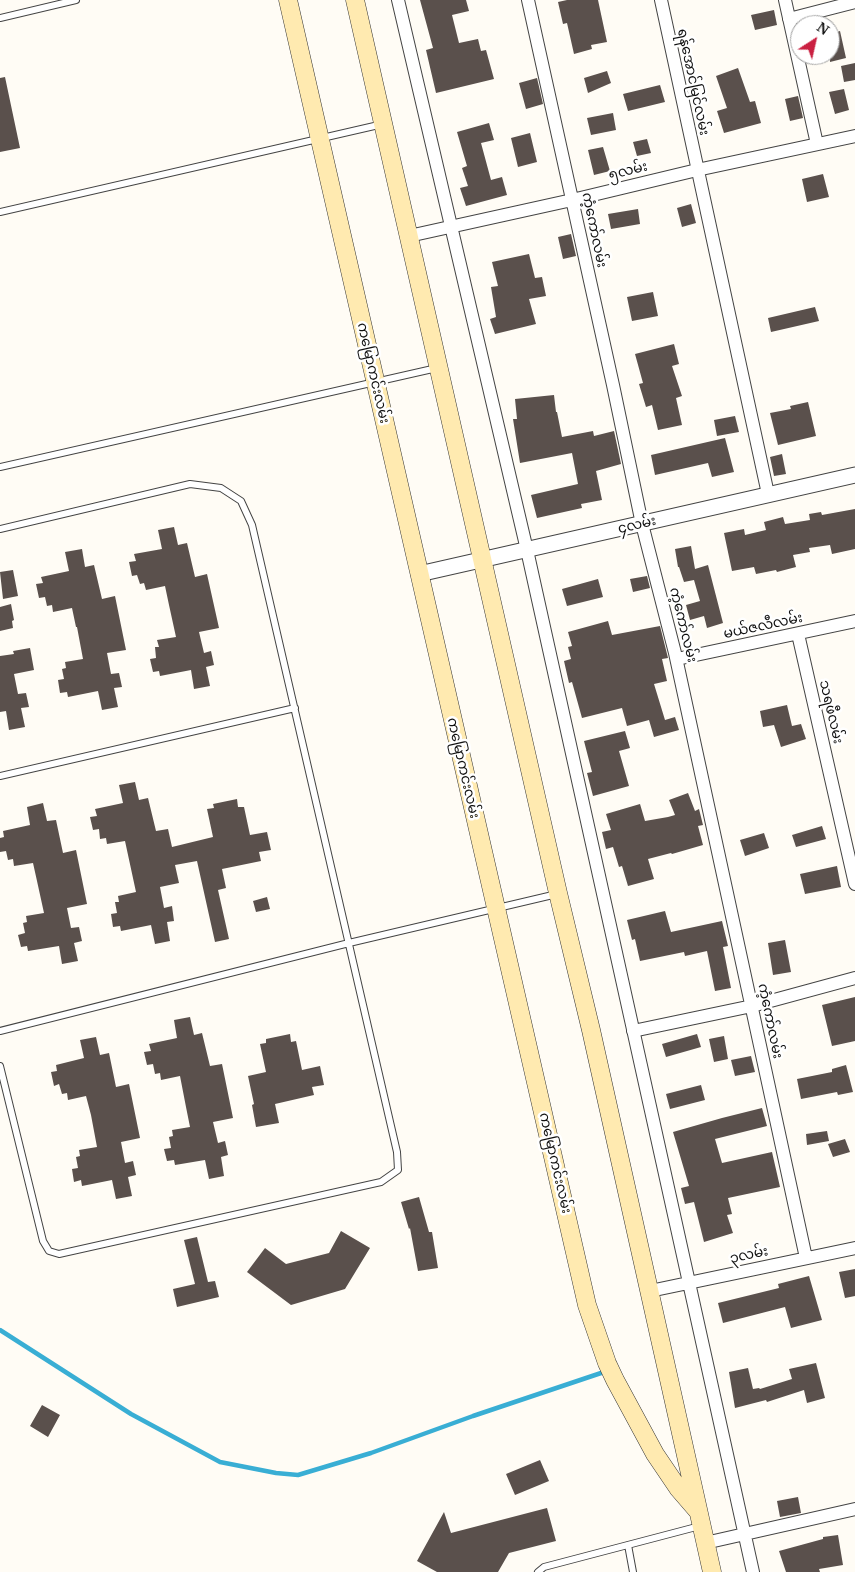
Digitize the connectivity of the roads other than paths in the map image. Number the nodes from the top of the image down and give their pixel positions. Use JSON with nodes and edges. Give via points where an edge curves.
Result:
{"nodes":[{"id":1,"x":76,"y":0,"type":"edge"},
{"id":2,"x":288,"y":0,"type":"edge"},
{"id":3,"x":355,"y":0,"type":"edge"},
{"id":4,"x":398,"y":0,"type":"edge"},
{"id":5,"x":528,"y":0,"type":"edge"},
{"id":6,"x":661,"y":0,"type":"edge"},
{"id":7,"x":785,"y":0,"type":"edge"},
{"id":8,"x":855,"y":2,"type":"edge"},
{"id":9,"x":0,"y":18,"type":"edge"},
{"id":10,"x":789,"y":19,"type":"junction"},
{"id":11,"x":384,"y":123,"type":"junction"},
{"id":12,"x":855,"y":136,"type":"edge"},
{"id":13,"x":320,"y":138,"type":"junction"},
{"id":14,"x":817,"y":144,"type":"junction"},
{"id":15,"x":697,"y":170,"type":"junction"},
{"id":16,"x":572,"y":200,"type":"junction"},
{"id":17,"x":0,"y":212,"type":"edge"},
{"id":18,"x":451,"y":227,"type":"junction"},
{"id":19,"x":409,"y":236,"type":"junction"},
{"id":20,"x":438,"y":368,"type":"junction"},
{"id":21,"x":375,"y":382,"type":"junction"},
{"id":22,"x":0,"y":467,"type":"edge"},
{"id":23,"x":855,"y":475,"type":"edge"},
{"id":24,"x":768,"y":494,"type":"junction"},
{"id":25,"x":642,"y":524,"type":"junction"},
{"id":26,"x":0,"y":529,"type":"edge"},
{"id":27,"x":527,"y":550,"type":"junction"},
{"id":28,"x":482,"y":560,"type":"junction"},
{"id":29,"x":419,"y":574,"type":"junction"},
{"id":30,"x":855,"y":621,"type":"edge"},
{"id":31,"x":798,"y":634,"type":"junction"},
{"id":32,"x":677,"y":659,"type":"junction"},
{"id":33,"x":295,"y":708,"type":"junction"},
{"id":34,"x":0,"y":776,"type":"edge"},
{"id":35,"x":855,"y":884,"type":"edge"},
{"id":36,"x":558,"y":894,"type":"junction"},
{"id":37,"x":495,"y":908,"type":"junction"},
{"id":38,"x":348,"y":943,"type":"junction"},
{"id":39,"x":855,"y":978,"type":"edge"},
{"id":40,"x":752,"y":1006,"type":"junction"},
{"id":41,"x":0,"y":1030,"type":"edge"},
{"id":42,"x":633,"y":1030,"type":"junction"},
{"id":43,"x":0,"y":1066,"type":"edge"},
{"id":44,"x":855,"y":1248,"type":"edge"},
{"id":45,"x":806,"y":1258,"type":"junction"},
{"id":46,"x":689,"y":1283,"type":"junction"},
{"id":47,"x":650,"y":1291,"type":"junction"},
{"id":48,"x":855,"y":1509,"type":"edge"},
{"id":49,"x":702,"y":1527,"type":"junction"},
{"id":50,"x":745,"y":1534,"type":"junction"},
{"id":51,"x":628,"y":1545,"type":"junction"},
{"id":52,"x":538,"y":1572,"type":"edge"},
{"id":53,"x":633,"y":1572,"type":"edge"},
{"id":54,"x":712,"y":1572,"type":"edge"},
{"id":55,"x":753,"y":1572,"type":"edge"}],
"edges":[{"from":1,"to":9,"type":"lane"},
{"from":2,"to":13,"type":"main road","name":"ကမြောကင်းလမ်း"},
{"from":3,"to":11,"type":"main road","name":"ကမြောကင်းလမ်း"},
{"from":4,"to":18,"type":"street"},
{"from":5,"to":16,"type":"street","name":"ကံ့ကော်လမ်း"},
{"from":6,"to":15,"type":"street","name":"ရန်အောင်မြင်လမ်း"},
{"from":7,"to":10,"type":"street"},
{"from":8,"to":10,"type":"street"},
{"from":10,"to":14,"type":"street"},
{"from":11,"to":13,"type":"lane"},
{"from":11,"to":19,"type":"main road","name":"ကမြောကင်းလမ်း"},
{"from":12,"to":14,"type":"street","name":"၅လမ်း"},
{"from":13,"to":17,"type":"lane"},
{"from":13,"to":21,"type":"main road","name":"ကမြောကင်းလမ်း"},
{"from":14,"to":15,"type":"street","name":"၅လမ်း"},
{"from":15,"to":16,"type":"street","name":"၅လမ်း"},
{"from":15,"to":24,"type":"street","name":"ရန်အောင်မြင်လမ်း"},
{"from":16,"to":18,"type":"street","name":"၅လမ်း"},
{"from":16,"to":25,"type":"street","name":"ကံ့ကော်လမ်း"},
{"from":18,"to":19,"type":"street","name":"၅လမ်း"},
{"from":18,"to":27,"type":"street"},
{"from":19,"to":20,"type":"main road","name":"ကမြောကင်းလမ်း"},
{"from":20,"to":21,"type":"lane"},
{"from":20,"to":28,"type":"main road","name":"ကမြောကင်းလမ်း"},
{"from":21,"to":22,"type":"lane"},
{"from":21,"to":29,"type":"main road","name":"ကမြောကင်းလမ်း"},
{"from":23,"to":24,"type":"street","name":"၄လမ်း"},
{"from":24,"to":25,"type":"street","name":"၄လမ်း"},
{"from":25,"to":27,"type":"street","name":"၄လမ်း"},
{"from":25,"to":32,"type":"street","name":"ကံ့ကော်လမ်း"},
{"from":26,"to":33,"type":"lane","via":[[190,484],[221,488],[241,501],[252,525]]},
{"from":27,"to":28,"type":"street","name":"၄လမ်း"},
{"from":27,"to":42,"type":"street"},
{"from":28,"to":29,"type":"street","name":"၄လမ်း"},
{"from":28,"to":36,"type":"main road","name":"ကမြောကင်းလမ်း"},
{"from":29,"to":37,"type":"main road","name":"ကမြောကင်းလမ်း"},
{"from":30,"to":31,"type":"street","name":"မယ်ဇလီလမ်း"},
{"from":31,"to":32,"type":"street","name":"မယ်ဇလီလမ်း"},
{"from":31,"to":35,"type":"street","name":"သရဖီလမ်း"},
{"from":32,"to":40,"type":"street","name":"ကံ့ကော်လမ်း"},
{"from":33,"to":34,"type":"lane"},
{"from":33,"to":38,"type":"lane"},
{"from":36,"to":37,"type":"lane"},
{"from":36,"to":47,"type":"main road","name":"ကမြောကင်းလမ်း"},
{"from":37,"to":38,"type":"lane"},
{"from":37,"to":49,"type":"main road","name":"ကမြောကင်းလမ်း","via":[[586,1305],[615,1380],[655,1454]]},
{"from":38,"to":41,"type":"lane"},
{"from":38,"to":43,"type":"lane","via":[[397,1152],[398,1170],[381,1182],[59,1254],[48,1251]]},
{"from":39,"to":40,"type":"street"},
{"from":40,"to":42,"type":"street"},
{"from":40,"to":45,"type":"street","name":"ကံ့ကော်လမ်း"},
{"from":42,"to":46,"type":"street"},
{"from":44,"to":45,"type":"street","name":"၃လမ်း"},
{"from":45,"to":46,"type":"street","name":"၃လမ်း"},
{"from":46,"to":47,"type":"street","name":"၃လမ်း"},
{"from":46,"to":50,"type":"street"},
{"from":47,"to":49,"type":"main road","name":"ကမြောကင်းလမ်း"},
{"from":48,"to":50,"type":"street"},
{"from":49,"to":50,"type":"street"},
{"from":49,"to":51,"type":"lane"},
{"from":49,"to":54,"type":"main road","name":"ကမြောကင်းလမ်း"},
{"from":50,"to":55,"type":"street"},
{"from":51,"to":52,"type":"lane","via":[[544,1567]]},
{"from":51,"to":53,"type":"lane"}]}
